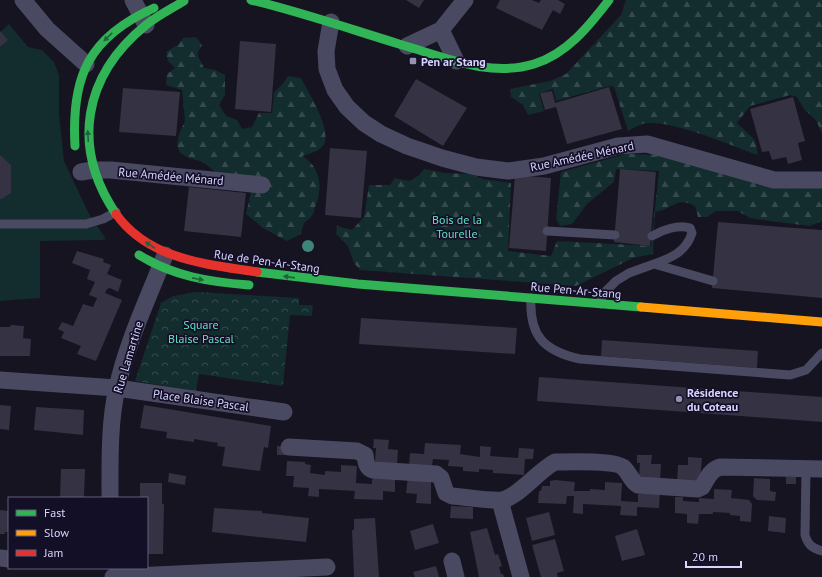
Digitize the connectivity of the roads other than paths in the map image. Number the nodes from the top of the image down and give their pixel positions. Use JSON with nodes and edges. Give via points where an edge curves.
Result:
{"nodes":[{"id":1,"x":23,"y":0,"type":"edge"},
{"id":2,"x":250,"y":0,"type":"edge"},
{"id":3,"x":465,"y":0,"type":"edge"},
{"id":4,"x":609,"y":0,"type":"edge"},
{"id":5,"x":186,"y":1,"type":"edge"},
{"id":6,"x":282,"y":4,"type":"edge"},
{"id":7,"x":139,"y":13,"type":"edge"},
{"id":8,"x":331,"y":22,"type":"junction"},
{"id":9,"x":441,"y":30,"type":"junction"},
{"id":10,"x":407,"y":46,"type":"junction"},
{"id":11,"x":114,"y":58,"type":"junction"},
{"id":12,"x":456,"y":61,"type":"junction"},
{"id":13,"x":86,"y":64,"type":"junction"},
{"id":14,"x":96,"y":88,"type":"junction"},
{"id":15,"x":83,"y":168,"type":"junction"},
{"id":16,"x":822,"y":180,"type":"edge"},
{"id":17,"x":262,"y":185,"type":"dead end"},
{"id":18,"x":116,"y":212,"type":"junction"},
{"id":19,"x":0,"y":224,"type":"edge"},
{"id":20,"x":547,"y":231,"type":"dead end"},
{"id":21,"x":615,"y":236,"type":"dead end"},
{"id":22,"x":652,"y":236,"type":"dead end"},
{"id":23,"x":130,"y":249,"type":"dead end"},
{"id":24,"x":163,"y":260,"type":"junction"},
{"id":25,"x":654,"y":264,"type":"junction"},
{"id":26,"x":713,"y":281,"type":"dead end"},
{"id":27,"x":328,"y":282,"type":"junction"},
{"id":28,"x":256,"y":285,"type":"dead end"},
{"id":29,"x":296,"y":286,"type":"dead end"},
{"id":30,"x":531,"y":298,"type":"junction"},
{"id":31,"x":600,"y":304,"type":"junction"},
{"id":32,"x":822,"y":322,"type":"edge"},
{"id":33,"x":822,"y":353,"type":"edge"},
{"id":34,"x":0,"y":380,"type":"edge"},
{"id":35,"x":117,"y":388,"type":"junction"},
{"id":36,"x":284,"y":412,"type":"dead end"},
{"id":37,"x":289,"y":447,"type":"dead end"},
{"id":38,"x":814,"y":469,"type":"edge"},
{"id":39,"x":110,"y":497,"type":"edge"},
{"id":40,"x":503,"y":500,"type":"junction"},
{"id":41,"x":822,"y":551,"type":"edge"},
{"id":42,"x":327,"y":567,"type":"dead end"},
{"id":43,"x":113,"y":577,"type":"edge"},
{"id":44,"x":521,"y":577,"type":"edge"}],
"edges":[{"from":1,"to":13,"type":"street","via":[[47,29]]},
{"from":2,"to":6,"type":"street"},
{"from":3,"to":9,"type":"street"},
{"from":4,"to":12,"type":"street","via":[[589,25],[543,61],[521,67],[497,69]]},
{"from":5,"to":7,"type":"street","name":"Rue de Pen-Ar-Stang"},
{"from":5,"to":7,"type":"street","name":"Rue de Pen-Ar-Stang"},
{"from":6,"to":8,"type":"street"},
{"from":7,"to":11,"type":"street","name":"Rue de Pen-Ar-Stang","via":[[122,48]]},
{"from":7,"to":13,"type":"street","name":"Rue de Pen-Ar-Stang","one_way":true,"via":[[110,34]]},
{"from":8,"to":10,"type":"street"},
{"from":8,"to":16,"type":"street","name":"Rue Amédée Ménard","via":[[326,51],[327,69],[335,90],[347,107],[381,134],[442,158],[476,167],[508,171],[549,165],[618,146],[647,144],[774,180]]},
{"from":9,"to":10,"type":"street"},
{"from":9,"to":12,"type":"street"},
{"from":10,"to":12,"type":"street"},
{"from":11,"to":13,"type":"lane"},
{"from":11,"to":14,"type":"street","name":"Rue de Pen-Ar-Stang"},
{"from":13,"to":14,"type":"lane"},
{"from":13,"to":15,"type":"street","name":"Rue de Pen-Ar-Stang","via":[[74,110]]},
{"from":15,"to":14,"type":"street","name":"Rue de Pen-Ar-Stang","one_way":true,"via":[[90,154],[88,127]]},
{"from":15,"to":17,"type":"street","name":"Rue Amédée Ménard"},
{"from":15,"to":18,"type":"street","name":"Rue de Pen-Ar-Stang"},
{"from":18,"to":19,"type":"lane","via":[[104,219],[86,224]]},
{"from":24,"to":18,"type":"street","name":"Rue de Pen-Ar-Stang","one_way":true},
{"from":20,"to":21,"type":"lane"},
{"from":22,"to":25,"type":"lane","via":[[662,230],[684,226],[690,228],[692,233],[687,245],[675,256]]},
{"from":23,"to":24,"type":"street","name":"Rue de Pen-Ar-Stang"},
{"from":27,"to":24,"type":"street","name":"Rue de Pen-Ar-Stang","one_way":true},
{"from":24,"to":28,"type":"street","name":"Rue de Pen-Ar-Stang","one_way":true,"via":[[197,279]]},
{"from":24,"to":35,"type":"street","name":"Rue Lamartine","via":[[133,336]]},
{"from":25,"to":26,"type":"lane"},
{"from":25,"to":31,"type":"lane","via":[[616,281],[602,295]]},
{"from":27,"to":29,"type":"street","name":"Rue de Pen-Ar-Stang"},
{"from":27,"to":30,"type":"street","name":"Rue Pen-Ar-Stang"},
{"from":30,"to":31,"type":"street","name":"Rue Pen-Ar-Stang"},
{"from":30,"to":33,"type":"lane","via":[[532,322],[539,337],[560,354],[580,359],[790,374],[806,370]]},
{"from":31,"to":32,"type":"street","name":"Rue Pen-Ar-Stang"},
{"from":34,"to":35,"type":"street","name":"Place Blaise Pascal"},
{"from":35,"to":36,"type":"street","name":"Place Blaise Pascal"},
{"from":35,"to":39,"type":"street","name":"Rue Lamartine","via":[[112,434]]},
{"from":37,"to":40,"type":"street","via":[[362,452],[369,469],[436,474],[441,478],[446,493],[452,496]]},
{"from":38,"to":40,"type":"street","via":[[720,467],[709,473],[702,487],[698,489],[638,485],[624,468],[612,464],[555,462]]},
{"from":38,"to":41,"type":"lane","via":[[805,535],[812,547]]},
{"from":40,"to":44,"type":"street","via":[[502,508]]},
{"from":42,"to":43,"type":"street"}]}
